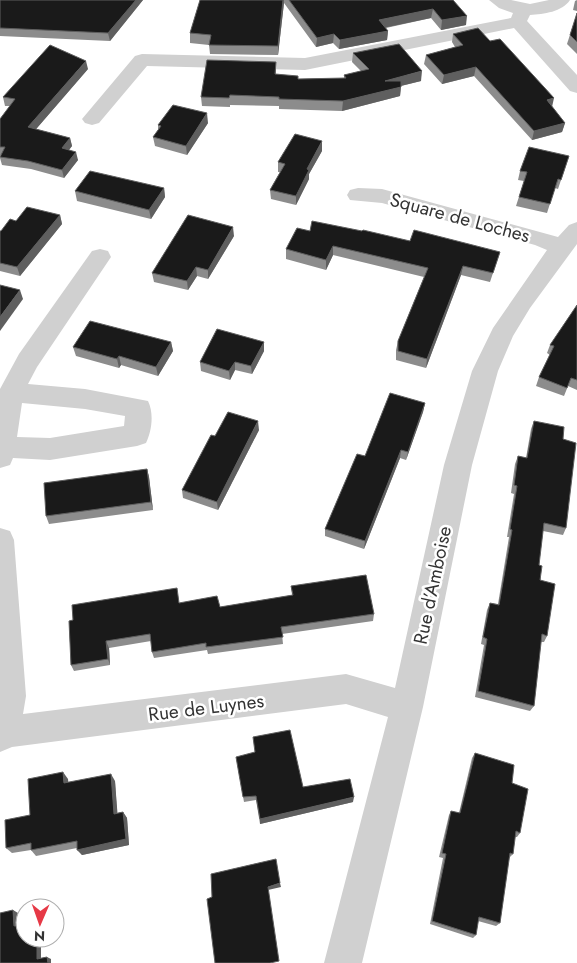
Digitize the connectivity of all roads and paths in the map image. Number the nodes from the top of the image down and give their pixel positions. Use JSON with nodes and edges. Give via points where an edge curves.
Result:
{"nodes":[{"id":1,"x":498,"y":0,"type":"edge"},
{"id":2,"x":561,"y":0,"type":"edge"},
{"id":3,"x":521,"y":16,"type":"junction"},
{"id":4,"x":577,"y":87,"type":"edge"},
{"id":5,"x":92,"y":119,"type":"dead end"},
{"id":6,"x":358,"y":195,"type":"dead end"},
{"id":7,"x":569,"y":239,"type":"edge"},
{"id":8,"x":100,"y":257,"type":"dead end"},
{"id":9,"x":11,"y":392,"type":"junction"},
{"id":10,"x":1,"y":452,"type":"edge"},
{"id":11,"x":0,"y":540,"type":"edge"},
{"id":12,"x":407,"y":707,"type":"junction"},
{"id":13,"x":2,"y":734,"type":"edge"},
{"id":14,"x":343,"y":963,"type":"edge"}],
"edges":[{"from":1,"to":3,"type":"street","via":[[513,7]]},
{"from":2,"to":3,"type":"street"},
{"from":3,"to":4,"type":"street"},
{"from":3,"to":5,"type":"street","via":[[304,64],[142,60]]},
{"from":6,"to":7,"type":"street","name":"Square de Loches","via":[[382,196],[542,239]]},
{"from":7,"to":12,"type":"street","name":"Rue d’Amboise","via":[[522,302],[502,334],[485,371],[458,464]]},
{"from":8,"to":9,"type":"street","via":[[28,361]]},
{"from":9,"to":10,"type":"street"},
{"from":9,"to":10,"type":"street","via":[[139,408],[137,435],[50,449]]},
{"from":11,"to":13,"type":"street","via":[[10,696]]},
{"from":12,"to":13,"type":"street","name":"Rue de Luynes","via":[[346,689]]},
{"from":12,"to":14,"type":"street","name":"Rue d’Amboise"}]}
